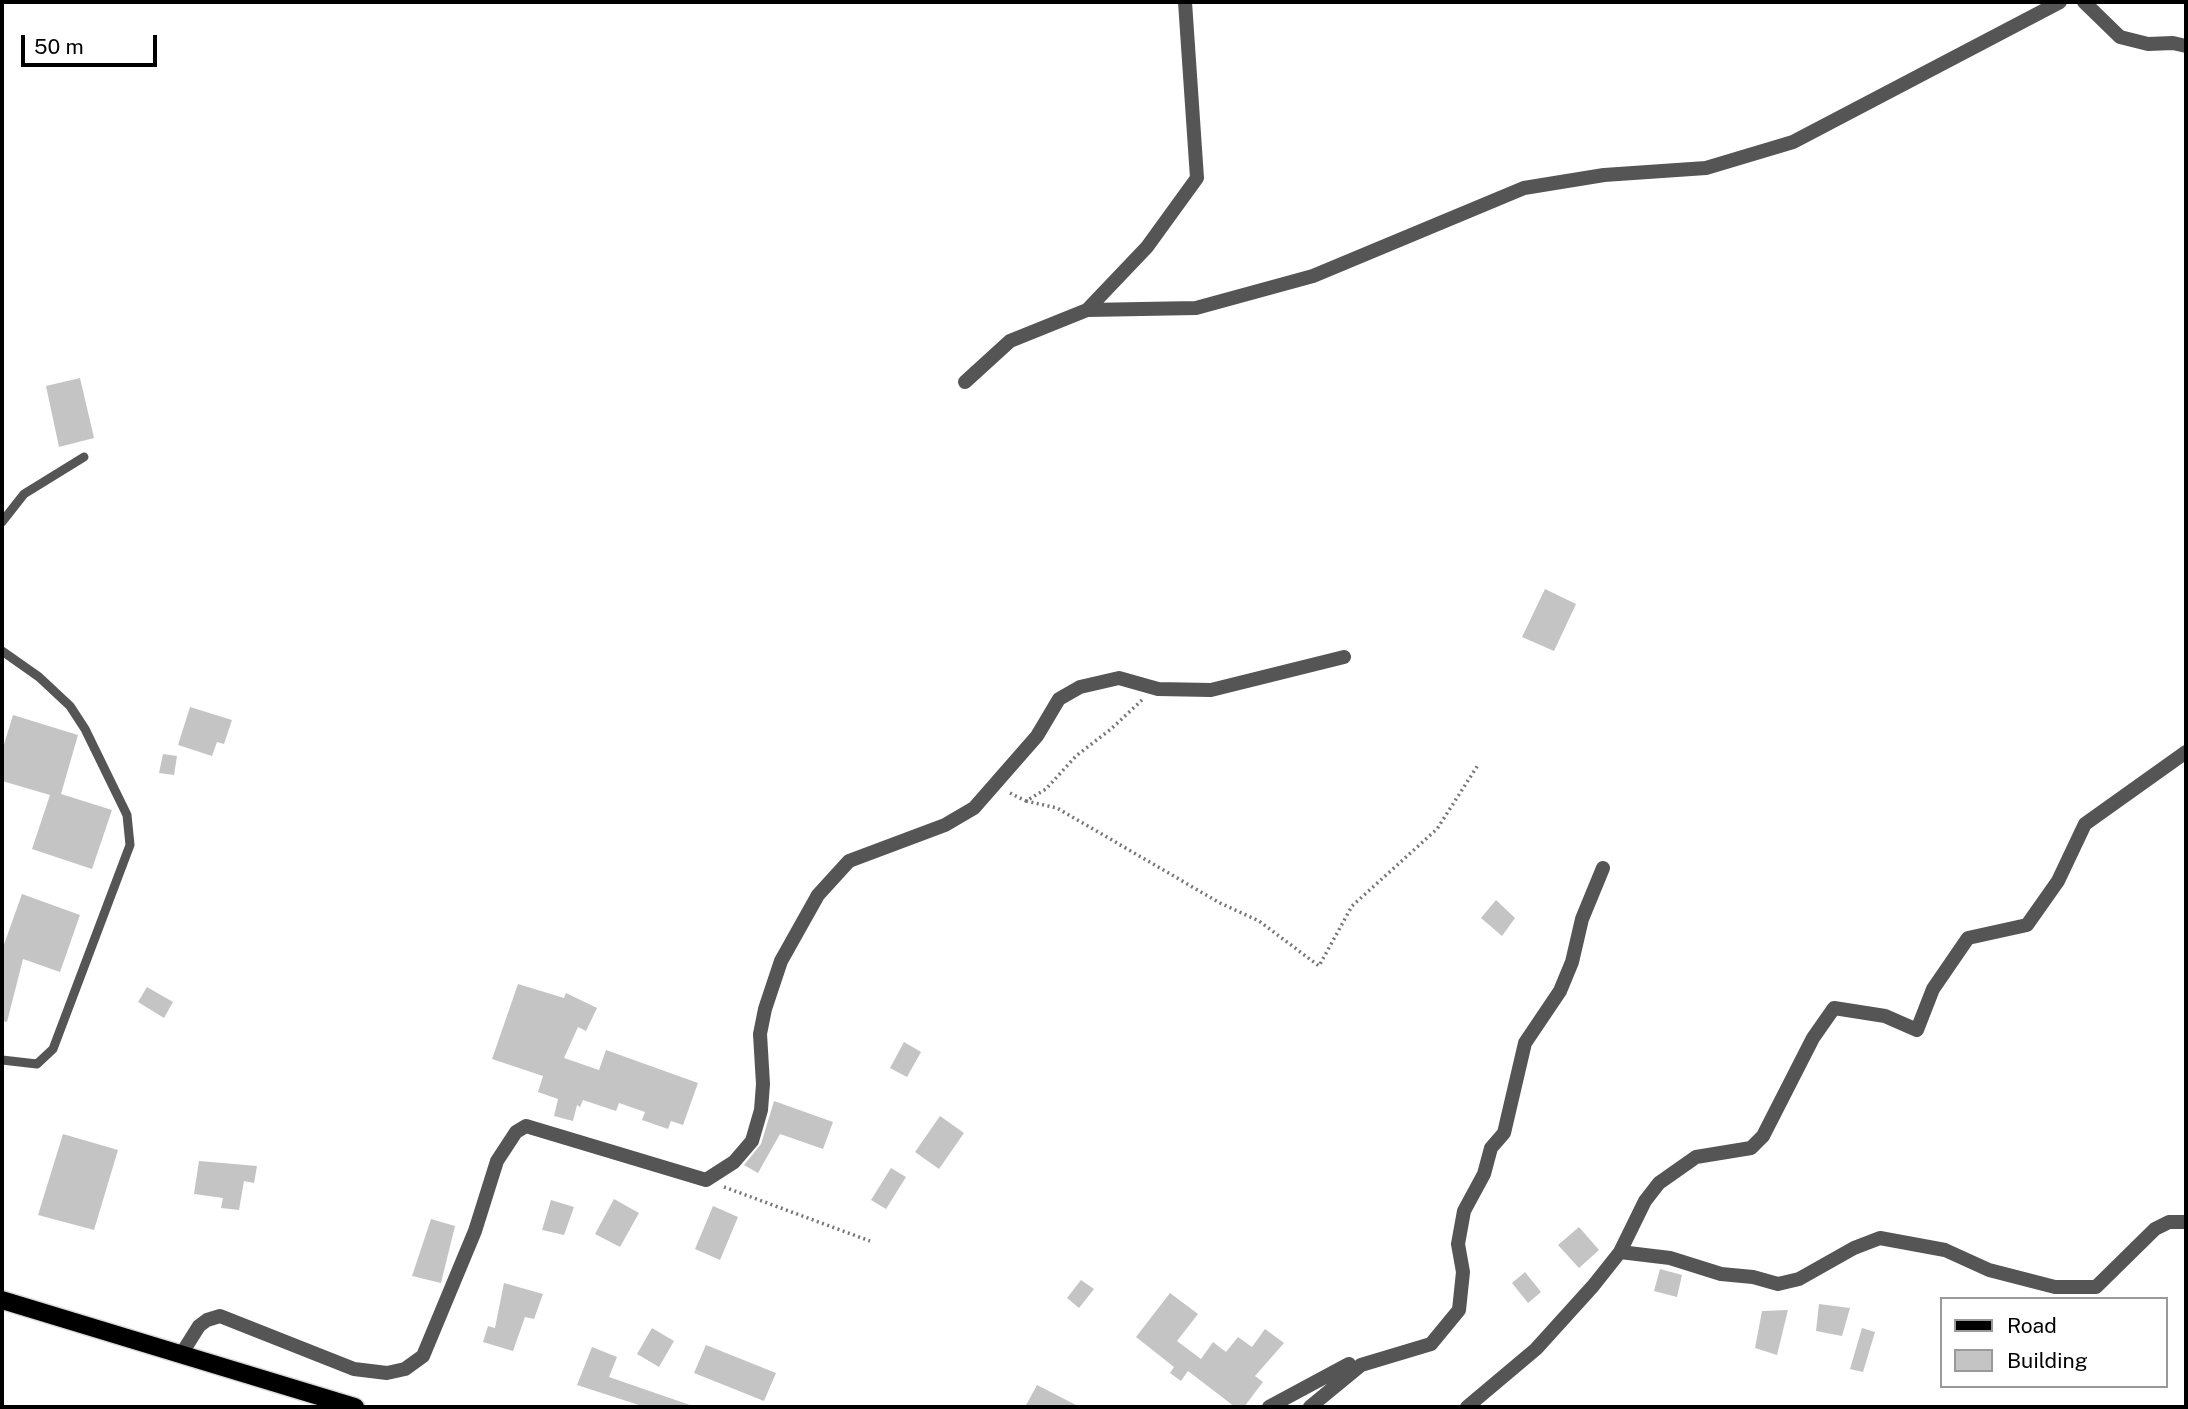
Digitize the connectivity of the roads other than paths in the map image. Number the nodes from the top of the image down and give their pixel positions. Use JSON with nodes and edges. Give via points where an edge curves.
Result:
{"nodes":[{"id":1,"x":1185,"y":2,"type":"edge"},
{"id":2,"x":2060,"y":2,"type":"edge"},
{"id":3,"x":2084,"y":2,"type":"edge"},
{"id":4,"x":2186,"y":46,"type":"edge"},
{"id":5,"x":1087,"y":310,"type":"junction"},
{"id":6,"x":965,"y":382,"type":"dead end"},
{"id":7,"x":84,"y":457,"type":"dead end"},
{"id":8,"x":2,"y":522,"type":"edge"},
{"id":9,"x":2,"y":651,"type":"edge"},
{"id":10,"x":1343,"y":657,"type":"dead end"},
{"id":11,"x":2186,"y":752,"type":"edge"},
{"id":12,"x":1603,"y":868,"type":"dead end"},
{"id":13,"x":2,"y":1060,"type":"edge"},
{"id":14,"x":2186,"y":1222,"type":"edge"},
{"id":15,"x":1620,"y":1252,"type":"junction"},
{"id":16,"x":2,"y":1300,"type":"edge"},
{"id":17,"x":182,"y":1353,"type":"junction"},
{"id":18,"x":1382,"y":1358,"type":"junction"},
{"id":19,"x":355,"y":1407,"type":"edge"},
{"id":20,"x":1269,"y":1407,"type":"edge"},
{"id":21,"x":1310,"y":1407,"type":"edge"},
{"id":22,"x":1468,"y":1407,"type":"edge"}],
"edges":[{"from":1,"to":5,"type":"street","via":[[1197,178],[1147,247]]},
{"from":2,"to":5,"type":"street","via":[[1793,142],[1706,167],[1604,174],[1524,188],[1313,276],[1196,308]]},
{"from":3,"to":4,"type":"street","via":[[2120,37]]},
{"from":5,"to":6,"type":"street","via":[[1010,341]]},
{"from":7,"to":8,"type":"lane","via":[[24,494]]},
{"from":9,"to":13,"type":"lane","via":[[70,706],[127,815],[130,845],[53,1049],[37,1064]]},
{"from":10,"to":17,"type":"street","via":[[1211,690],[1158,689],[1119,678],[1080,687],[1059,699],[1037,736],[974,808],[944,825],[849,860],[818,895],[781,961],[765,1009],[760,1034],[761,1110],[752,1141],[734,1162],[705,1180],[526,1126],[516,1132],[497,1161],[475,1231],[423,1356],[405,1369],[387,1373],[354,1369],[220,1316],[199,1326]]},
{"from":11,"to":15,"type":"street","via":[[2085,824],[2058,881],[2027,925],[1968,938],[1933,989],[1917,1030],[1885,1016],[1834,1008],[1813,1038],[1763,1136],[1751,1149],[1696,1157],[1674,1171],[1645,1201]]},
{"from":12,"to":18,"type":"street","via":[[1560,991],[1525,1043],[1504,1133],[1491,1148],[1484,1174],[1464,1211],[1458,1244],[1463,1272],[1459,1310],[1432,1344]]},
{"from":14,"to":15,"type":"street","via":[[2169,1222],[2155,1229],[2096,1287],[2055,1287],[1989,1270],[1945,1250],[1880,1238],[1799,1279],[1778,1284],[1721,1274],[1670,1258]]},
{"from":15,"to":22,"type":"street","via":[[1536,1349]]},
{"from":16,"to":17,"type":"main road"},
{"from":17,"to":19,"type":"main road"},
{"from":18,"to":20,"type":"street","via":[[1358,1357]]},
{"from":18,"to":21,"type":"street","via":[[1361,1365]]}]}
